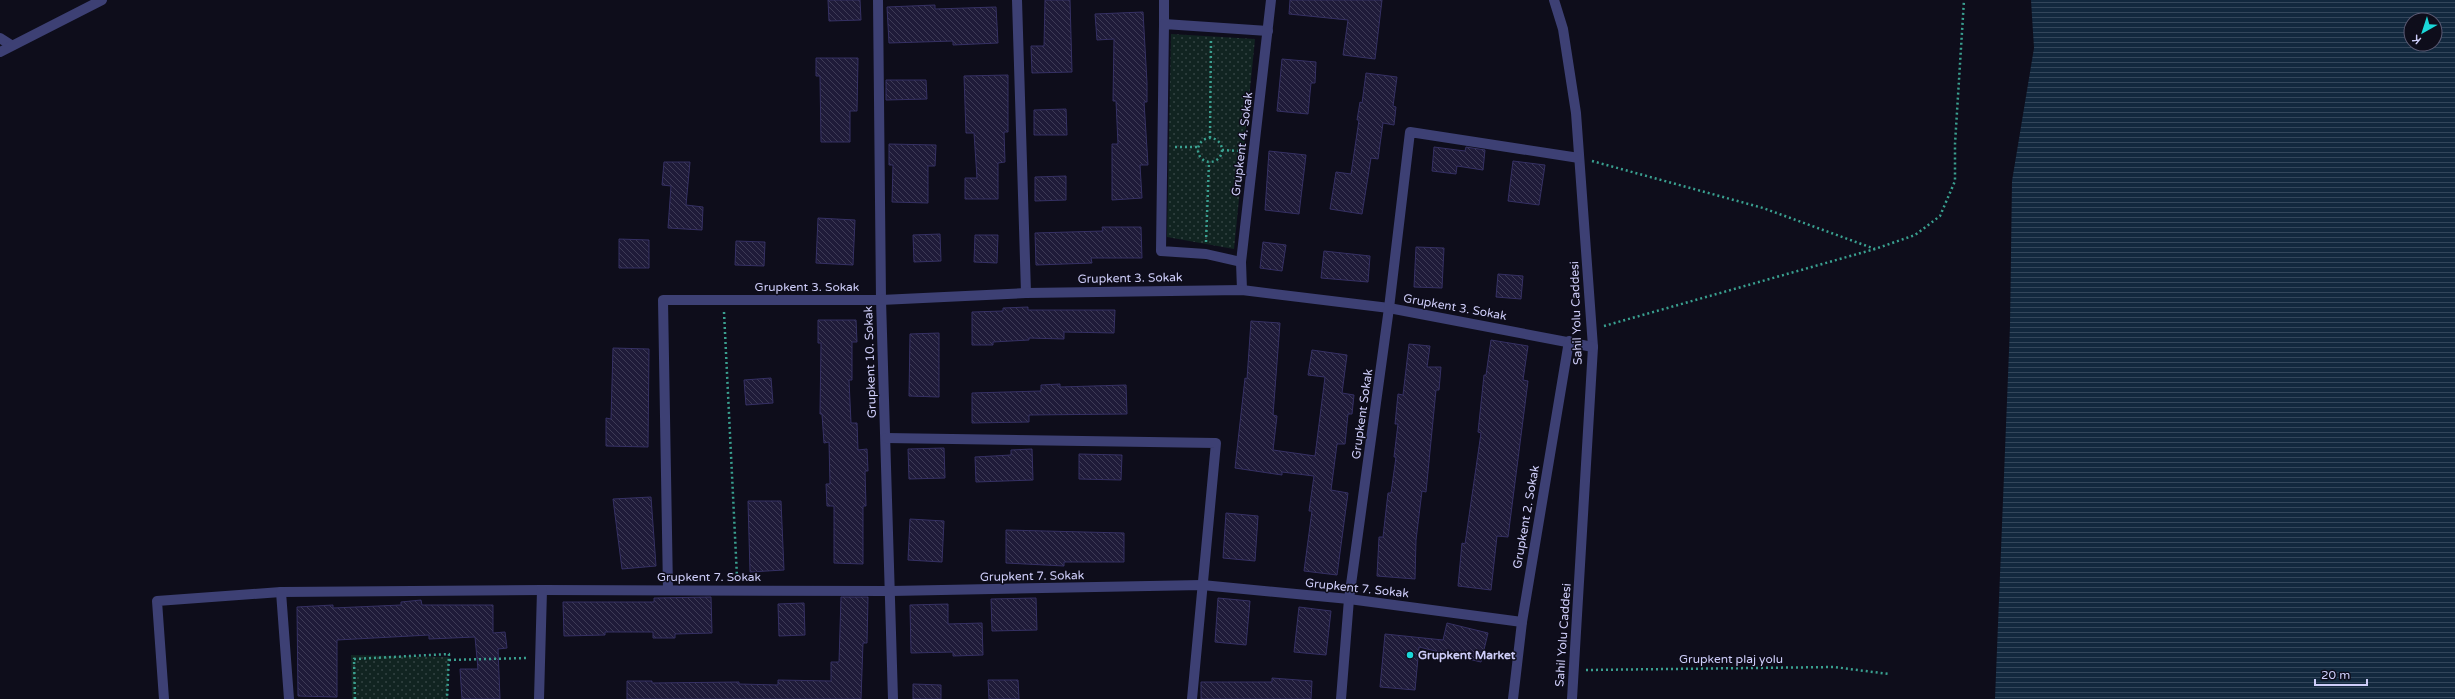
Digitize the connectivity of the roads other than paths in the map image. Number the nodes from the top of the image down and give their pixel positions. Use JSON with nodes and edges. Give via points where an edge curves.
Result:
{"nodes":[{"id":1,"x":102,"y":0,"type":"edge"},
{"id":2,"x":878,"y":0,"type":"edge"},
{"id":3,"x":1017,"y":0,"type":"edge"},
{"id":4,"x":1164,"y":0,"type":"edge"},
{"id":5,"x":1271,"y":0,"type":"edge"},
{"id":6,"x":1554,"y":0,"type":"edge"},
{"id":7,"x":1164,"y":24,"type":"junction"},
{"id":8,"x":1268,"y":31,"type":"junction"},
{"id":9,"x":0,"y":38,"type":"edge"},
{"id":10,"x":11,"y":45,"type":"junction"},
{"id":11,"x":0,"y":52,"type":"edge"},
{"id":12,"x":1579,"y":158,"type":"junction"},
{"id":13,"x":1241,"y":262,"type":"junction"},
{"id":14,"x":1242,"y":290,"type":"junction"},
{"id":15,"x":1026,"y":293,"type":"junction"},
{"id":16,"x":881,"y":300,"type":"junction"},
{"id":17,"x":1390,"y":308,"type":"junction"},
{"id":18,"x":1569,"y":341,"type":"junction"},
{"id":19,"x":1593,"y":347,"type":"junction"},
{"id":20,"x":886,"y":438,"type":"junction"},
{"id":21,"x":1202,"y":586,"type":"junction"},
{"id":22,"x":542,"y":590,"type":"junction"},
{"id":23,"x":668,"y":590,"type":"junction"},
{"id":24,"x":891,"y":591,"type":"junction"},
{"id":25,"x":281,"y":592,"type":"junction"},
{"id":26,"x":1349,"y":599,"type":"junction"},
{"id":27,"x":1522,"y":622,"type":"junction"},
{"id":28,"x":164,"y":699,"type":"edge"},
{"id":29,"x":289,"y":699,"type":"edge"},
{"id":30,"x":539,"y":699,"type":"edge"},
{"id":31,"x":893,"y":699,"type":"edge"},
{"id":32,"x":1192,"y":699,"type":"edge"},
{"id":33,"x":1341,"y":699,"type":"edge"},
{"id":34,"x":1513,"y":699,"type":"edge"},
{"id":35,"x":1572,"y":699,"type":"edge"}],
"edges":[{"from":1,"to":10,"type":"street"},
{"from":2,"to":16,"type":"street","name":"Grupkent 10. Sokak"},
{"from":3,"to":15,"type":"street"},
{"from":4,"to":7,"type":"street"},
{"from":5,"to":8,"type":"street","name":"Grupkent 4. Sokak"},
{"from":6,"to":12,"type":"street","name":"Sahil Yolu Caddesi","via":[[1562,29],[1576,112]]},
{"from":7,"to":8,"type":"street"},
{"from":7,"to":13,"type":"street","via":[[1161,250],[1206,254]]},
{"from":8,"to":13,"type":"street","name":"Grupkent 4. Sokak"},
{"from":9,"to":10,"type":"street"},
{"from":10,"to":11,"type":"street"},
{"from":12,"to":17,"type":"street","name":"Grupkent Sokak","via":[[1410,132]]},
{"from":12,"to":19,"type":"street","name":"Sahil Yolu Caddesi"},
{"from":13,"to":14,"type":"street","name":"Grupkent 4. Sokak"},
{"from":14,"to":15,"type":"street","name":"Grupkent 3. Sokak"},
{"from":14,"to":17,"type":"street","name":"Grupkent 3. Sokak"},
{"from":15,"to":16,"type":"street","name":"Grupkent 3. Sokak"},
{"from":16,"to":20,"type":"street","name":"Grupkent 10. Sokak"},
{"from":16,"to":23,"type":"street","name":"Grupkent 3. Sokak","via":[[663,300]]},
{"from":17,"to":18,"type":"street","name":"Grupkent 3. Sokak"},
{"from":17,"to":26,"type":"street","name":"Grupkent Sokak"},
{"from":18,"to":19,"type":"street","name":"Grupkent 3. Sokak"},
{"from":18,"to":27,"type":"street","name":"Grupkent 2. Sokak"},
{"from":19,"to":35,"type":"street","name":"Sahil Yolu Caddesi"},
{"from":20,"to":21,"type":"street","via":[[1216,443]]},
{"from":20,"to":24,"type":"street","name":"Grupkent 10. Sokak"},
{"from":21,"to":24,"type":"street","name":"Grupkent 7. Sokak"},
{"from":21,"to":26,"type":"street","name":"Grupkent 7. Sokak"},
{"from":21,"to":32,"type":"street"},
{"from":22,"to":23,"type":"street","name":"Grupkent 7. Sokak"},
{"from":22,"to":25,"type":"street","name":"Grupkent 7. Sokak"},
{"from":22,"to":30,"type":"street"},
{"from":23,"to":24,"type":"street","name":"Grupkent 7. Sokak"},
{"from":24,"to":31,"type":"street","name":"Grupkent 10. Sokak"},
{"from":25,"to":28,"type":"street","name":"Grupkent 7. Sokak","via":[[157,601]]},
{"from":25,"to":29,"type":"street"},
{"from":26,"to":27,"type":"street","name":"Grupkent 7. Sokak"},
{"from":26,"to":33,"type":"street","name":"Grupkent Sokak"},
{"from":27,"to":34,"type":"street","name":"Grupkent 2. Sokak"}]}
